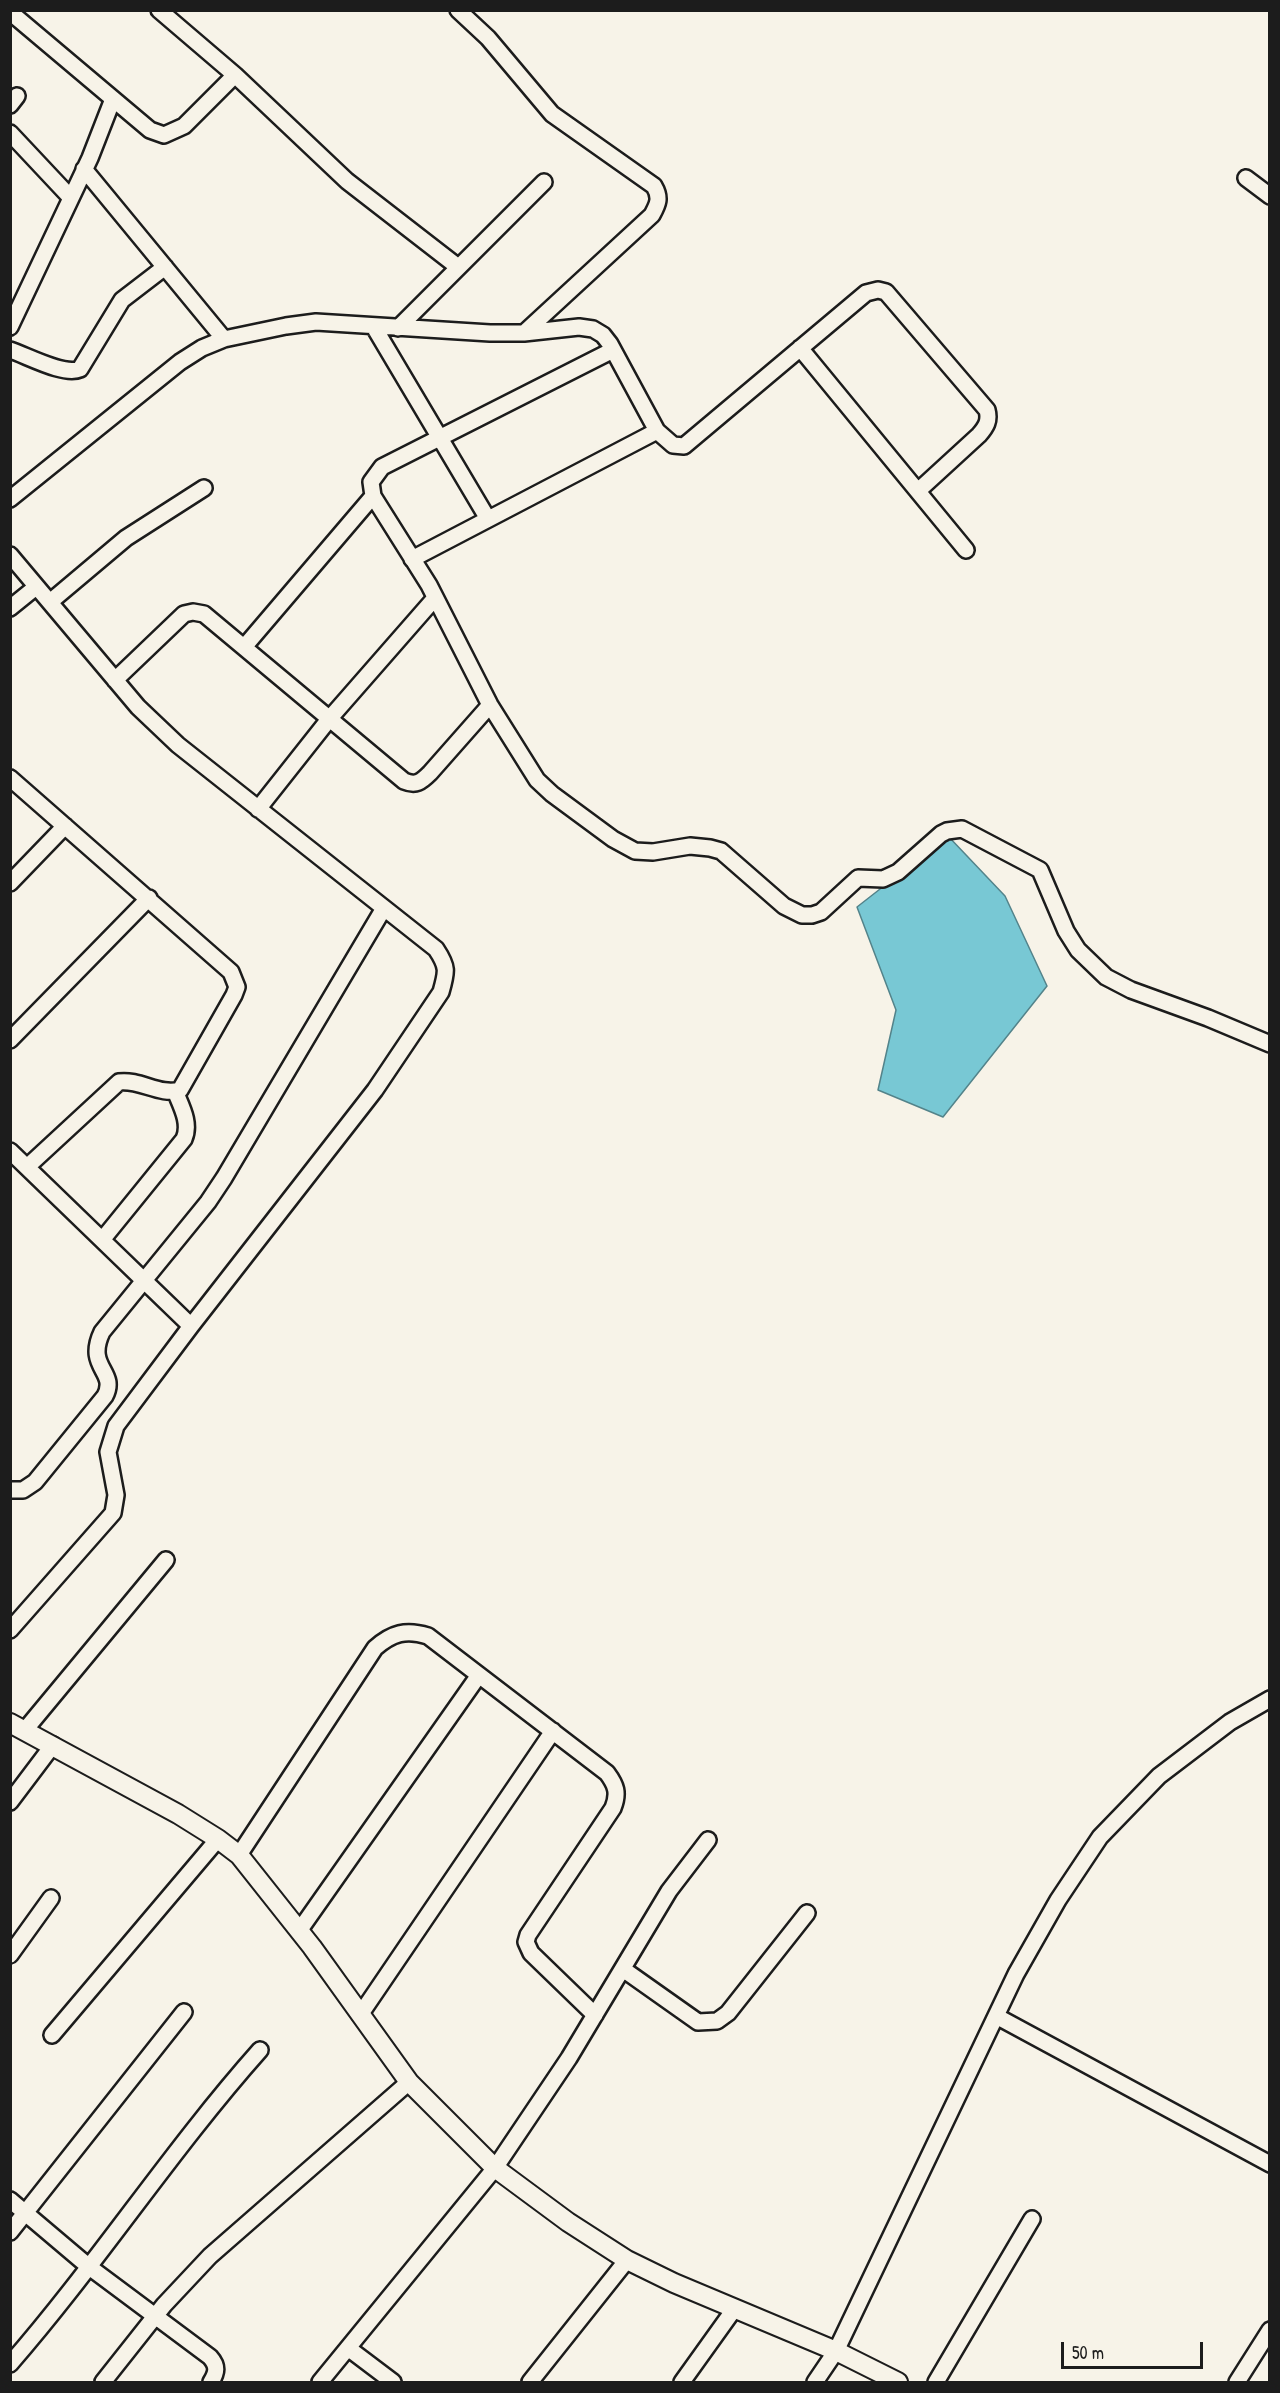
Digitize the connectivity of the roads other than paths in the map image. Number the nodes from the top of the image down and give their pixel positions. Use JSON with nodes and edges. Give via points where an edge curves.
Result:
{"nodes":[{"id":1,"x":159,"y":10,"type":"edge"},
{"id":2,"x":458,"y":10,"type":"edge"},
{"id":3,"x":10,"y":12,"type":"edge"},
{"id":4,"x":235,"y":75,"type":"junction"},
{"id":5,"x":112,"y":99,"type":"junction"},
{"id":6,"x":10,"y":133,"type":"edge"},
{"id":7,"x":84,"y":169,"type":"junction"},
{"id":8,"x":1246,"y":178,"type":"dead end"},
{"id":9,"x":544,"y":182,"type":"dead end"},
{"id":10,"x":1269,"y":196,"type":"edge"},
{"id":11,"x":71,"y":198,"type":"junction"},
{"id":12,"x":165,"y":267,"type":"junction"},
{"id":13,"x":458,"y":267,"type":"junction"},
{"id":14,"x":10,"y":327,"type":"edge"},
{"id":15,"x":374,"y":327,"type":"junction"},
{"id":16,"x":398,"y":328,"type":"junction"},
{"id":17,"x":524,"y":333,"type":"junction"},
{"id":18,"x":224,"y":339,"type":"junction"},
{"id":19,"x":801,"y":348,"type":"junction"},
{"id":20,"x":10,"y":350,"type":"edge"},
{"id":21,"x":613,"y":350,"type":"junction"},
{"id":22,"x":657,"y":431,"type":"junction"},
{"id":23,"x":440,"y":438,"type":"junction"},
{"id":24,"x":204,"y":488,"type":"dead end"},
{"id":25,"x":919,"y":490,"type":"junction"},
{"id":26,"x":372,"y":496,"type":"junction"},
{"id":27,"x":10,"y":499,"type":"edge"},
{"id":28,"x":489,"y":519,"type":"junction"},
{"id":29,"x":966,"y":549,"type":"dead end"},
{"id":30,"x":10,"y":555,"type":"edge"},
{"id":31,"x":412,"y":559,"type":"junction"},
{"id":32,"x":36,"y":586,"type":"junction"},
{"id":33,"x":435,"y":598,"type":"junction"},
{"id":34,"x":50,"y":602,"type":"junction"},
{"id":35,"x":10,"y":608,"type":"edge"},
{"id":36,"x":245,"y":646,"type":"junction"},
{"id":37,"x":115,"y":680,"type":"junction"},
{"id":38,"x":490,"y":705,"type":"junction"},
{"id":39,"x":330,"y":718,"type":"junction"},
{"id":40,"x":10,"y":778,"type":"edge"},
{"id":41,"x":258,"y":809,"type":"junction"},
{"id":42,"x":65,"y":826,"type":"junction"},
{"id":43,"x":10,"y":883,"type":"edge"},
{"id":44,"x":149,"y":898,"type":"junction"},
{"id":45,"x":384,"y":908,"type":"junction"},
{"id":46,"x":10,"y":1040,"type":"edge"},
{"id":47,"x":1269,"y":1044,"type":"edge"},
{"id":48,"x":175,"y":1091,"type":"junction"},
{"id":49,"x":10,"y":1151,"type":"edge"},
{"id":50,"x":27,"y":1167,"type":"junction"},
{"id":51,"x":102,"y":1240,"type":"junction"},
{"id":52,"x":144,"y":1281,"type":"junction"},
{"id":53,"x":191,"y":1326,"type":"junction"},
{"id":54,"x":10,"y":1490,"type":"edge"},
{"id":55,"x":166,"y":1560,"type":"dead end"},
{"id":56,"x":10,"y":1630,"type":"edge"},
{"id":57,"x":479,"y":1675,"type":"junction"},
{"id":58,"x":1269,"y":1699,"type":"edge"},
{"id":59,"x":18,"y":1726,"type":"edge"},
{"id":60,"x":553,"y":1731,"type":"junction"},
{"id":61,"x":53,"y":1745,"type":"junction"},
{"id":62,"x":10,"y":1802,"type":"edge"},
{"id":63,"x":218,"y":1839,"type":"junction"},
{"id":64,"x":708,"y":1840,"type":"dead end"},
{"id":65,"x":239,"y":1855,"type":"junction"},
{"id":66,"x":51,"y":1898,"type":"dead end"},
{"id":67,"x":807,"y":1913,"type":"dead end"},
{"id":68,"x":299,"y":1931,"type":"junction"},
{"id":69,"x":10,"y":1955,"type":"edge"},
{"id":70,"x":622,"y":1969,"type":"junction"},
{"id":71,"x":184,"y":2012,"type":"dead end"},
{"id":72,"x":360,"y":2014,"type":"junction"},
{"id":73,"x":595,"y":2015,"type":"junction"},
{"id":74,"x":996,"y":2016,"type":"junction"},
{"id":75,"x":52,"y":2035,"type":"dead end"},
{"id":76,"x":260,"y":2050,"type":"dead end"},
{"id":77,"x":409,"y":2082,"type":"junction"},
{"id":78,"x":1269,"y":2164,"type":"edge"},
{"id":79,"x":495,"y":2168,"type":"junction"},
{"id":80,"x":10,"y":2200,"type":"edge"},
{"id":81,"x":26,"y":2212,"type":"junction"},
{"id":82,"x":1032,"y":2219,"type":"dead end"},
{"id":83,"x":10,"y":2232,"type":"edge"},
{"id":84,"x":627,"y":2260,"type":"junction"},
{"id":85,"x":88,"y":2266,"type":"junction"},
{"id":86,"x":735,"y":2308,"type":"junction"},
{"id":87,"x":155,"y":2316,"type":"junction"},
{"id":88,"x":1269,"y":2330,"type":"edge"},
{"id":89,"x":348,"y":2349,"type":"junction"},
{"id":90,"x":836,"y":2351,"type":"junction"},
{"id":91,"x":10,"y":2364,"type":"edge"},
{"id":92,"x":103,"y":2382,"type":"edge"},
{"id":93,"x":211,"y":2382,"type":"edge"},
{"id":94,"x":320,"y":2382,"type":"edge"},
{"id":95,"x":393,"y":2382,"type":"edge"},
{"id":96,"x":530,"y":2382,"type":"edge"},
{"id":97,"x":682,"y":2382,"type":"edge"},
{"id":98,"x":815,"y":2382,"type":"edge"},
{"id":99,"x":898,"y":2382,"type":"edge"},
{"id":100,"x":936,"y":2382,"type":"edge"},
{"id":101,"x":1237,"y":2382,"type":"edge"}],
"edges":[{"from":1,"to":4,"type":"street"},
{"from":2,"to":17,"type":"street","via":[[488,38],[552,114],[659,193],[652,215]]},
{"from":3,"to":5,"type":"street"},
{"from":4,"to":5,"type":"street","via":[[184,126],[164,135],[150,130]]},
{"from":4,"to":13,"type":"street","via":[[347,181]]},
{"from":5,"to":7,"type":"street"},
{"from":6,"to":11,"type":"street"},
{"from":7,"to":11,"type":"street"},
{"from":7,"to":12,"type":"street"},
{"from":8,"to":10,"type":"street"},
{"from":9,"to":13,"type":"street"},
{"from":11,"to":14,"type":"street"},
{"from":12,"to":18,"type":"street"},
{"from":12,"to":20,"type":"street","via":[[122,300],[80,369],[64,370]]},
{"from":13,"to":16,"type":"street"},
{"from":15,"to":16,"type":"street"},
{"from":15,"to":18,"type":"street","via":[[316,322]]},
{"from":15,"to":23,"type":"street"},
{"from":16,"to":17,"type":"street"},
{"from":17,"to":21,"type":"street","via":[[586,328],[603,335]]},
{"from":18,"to":27,"type":"street","via":[[180,362]]},
{"from":19,"to":22,"type":"street","via":[[684,446],[674,446]]},
{"from":19,"to":25,"type":"street"},
{"from":19,"to":25,"type":"street","via":[[866,293],[886,292],[987,410],[985,429]]},
{"from":21,"to":22,"type":"street"},
{"from":21,"to":23,"type":"street"},
{"from":22,"to":28,"type":"street"},
{"from":23,"to":26,"type":"street","via":[[382,467],[371,482]]},
{"from":23,"to":28,"type":"street"},
{"from":24,"to":34,"type":"street","via":[[119,543]]},
{"from":25,"to":29,"type":"street"},
{"from":26,"to":31,"type":"street"},
{"from":26,"to":36,"type":"street"},
{"from":28,"to":31,"type":"street"},
{"from":30,"to":32,"type":"street"},
{"from":31,"to":33,"type":"street"},
{"from":32,"to":34,"type":"street"},
{"from":32,"to":35,"type":"street"},
{"from":33,"to":38,"type":"street"},
{"from":33,"to":39,"type":"street"},
{"from":34,"to":37,"type":"street"},
{"from":36,"to":37,"type":"street","via":[[204,614],[184,614]]},
{"from":36,"to":39,"type":"street"},
{"from":37,"to":41,"type":"street","via":[[178,745]]},
{"from":38,"to":39,"type":"street","via":[[430,773],[413,784],[404,781]]},
{"from":38,"to":47,"type":"street","via":[[537,780],[625,847],[653,852],[690,846],[721,851],[783,906],[812,915],[854,881],[865,877],[890,878],[941,834],[962,829],[1040,870],[1066,931],[1078,950],[1106,977]]},
{"from":39,"to":41,"type":"street"},
{"from":40,"to":42,"type":"street"},
{"from":41,"to":45,"type":"street"},
{"from":42,"to":43,"type":"street"},
{"from":42,"to":44,"type":"street"},
{"from":44,"to":46,"type":"street"},
{"from":44,"to":48,"type":"street","via":[[231,972],[237,987],[184,1086]]},
{"from":45,"to":52,"type":"street","via":[[224,1178]]},
{"from":45,"to":53,"type":"street","via":[[436,949],[446,963],[441,992],[375,1090]]},
{"from":48,"to":50,"type":"street","via":[[119,1082]]},
{"from":48,"to":51,"type":"street","via":[[188,1131]]},
{"from":49,"to":50,"type":"street"},
{"from":50,"to":51,"type":"street"},
{"from":51,"to":52,"type":"street"},
{"from":52,"to":53,"type":"street"},
{"from":52,"to":54,"type":"street","via":[[98,1341],[96,1359],[108,1379],[105,1396],[35,1482],[23,1490]]},
{"from":53,"to":56,"type":"street","via":[[116,1426],[110,1440],[108,1452],[116,1502],[112,1513]]},
{"from":55,"to":59,"type":"street"},
{"from":57,"to":60,"type":"street"},
{"from":57,"to":65,"type":"street","via":[[428,1636],[401,1632],[386,1638],[375,1648]]},
{"from":57,"to":68,"type":"street"},
{"from":58,"to":74,"type":"street","via":[[1230,1722],[1159,1776],[1100,1837],[1058,1900]]},
{"from":59,"to":61,"type":"street"},
{"from":60,"to":72,"type":"street"},
{"from":60,"to":73,"type":"street","via":[[607,1773],[618,1796],[526,1942],[531,1953]]},
{"from":61,"to":62,"type":"street"},
{"from":61,"to":63,"type":"street"},
{"from":63,"to":65,"type":"street"},
{"from":63,"to":75,"type":"street"},
{"from":64,"to":70,"type":"street","via":[[669,1891]]},
{"from":65,"to":68,"type":"street"},
{"from":66,"to":69,"type":"street"},
{"from":67,"to":70,"type":"street","via":[[728,2013],[717,2021],[698,2022]]},
{"from":68,"to":72,"type":"street"},
{"from":70,"to":73,"type":"street"},
{"from":71,"to":81,"type":"street"},
{"from":72,"to":77,"type":"street"},
{"from":73,"to":79,"type":"street"},
{"from":74,"to":78,"type":"street"},
{"from":74,"to":90,"type":"street"},
{"from":76,"to":85,"type":"street","via":[[218,2097]]},
{"from":77,"to":79,"type":"street"},
{"from":77,"to":87,"type":"street","via":[[210,2256]]},
{"from":79,"to":84,"type":"street"},
{"from":79,"to":89,"type":"street"},
{"from":80,"to":81,"type":"street"},
{"from":81,"to":83,"type":"street"},
{"from":81,"to":85,"type":"street"},
{"from":82,"to":100,"type":"street"},
{"from":84,"to":86,"type":"street"},
{"from":84,"to":96,"type":"street"},
{"from":85,"to":87,"type":"street"},
{"from":85,"to":91,"type":"street"},
{"from":86,"to":90,"type":"street"},
{"from":86,"to":97,"type":"street"},
{"from":87,"to":92,"type":"street"},
{"from":87,"to":93,"type":"street","via":[[216,2363]]},
{"from":88,"to":101,"type":"street"},
{"from":89,"to":94,"type":"street"},
{"from":89,"to":95,"type":"street"},
{"from":90,"to":98,"type":"street"},
{"from":90,"to":99,"type":"street"}]}
